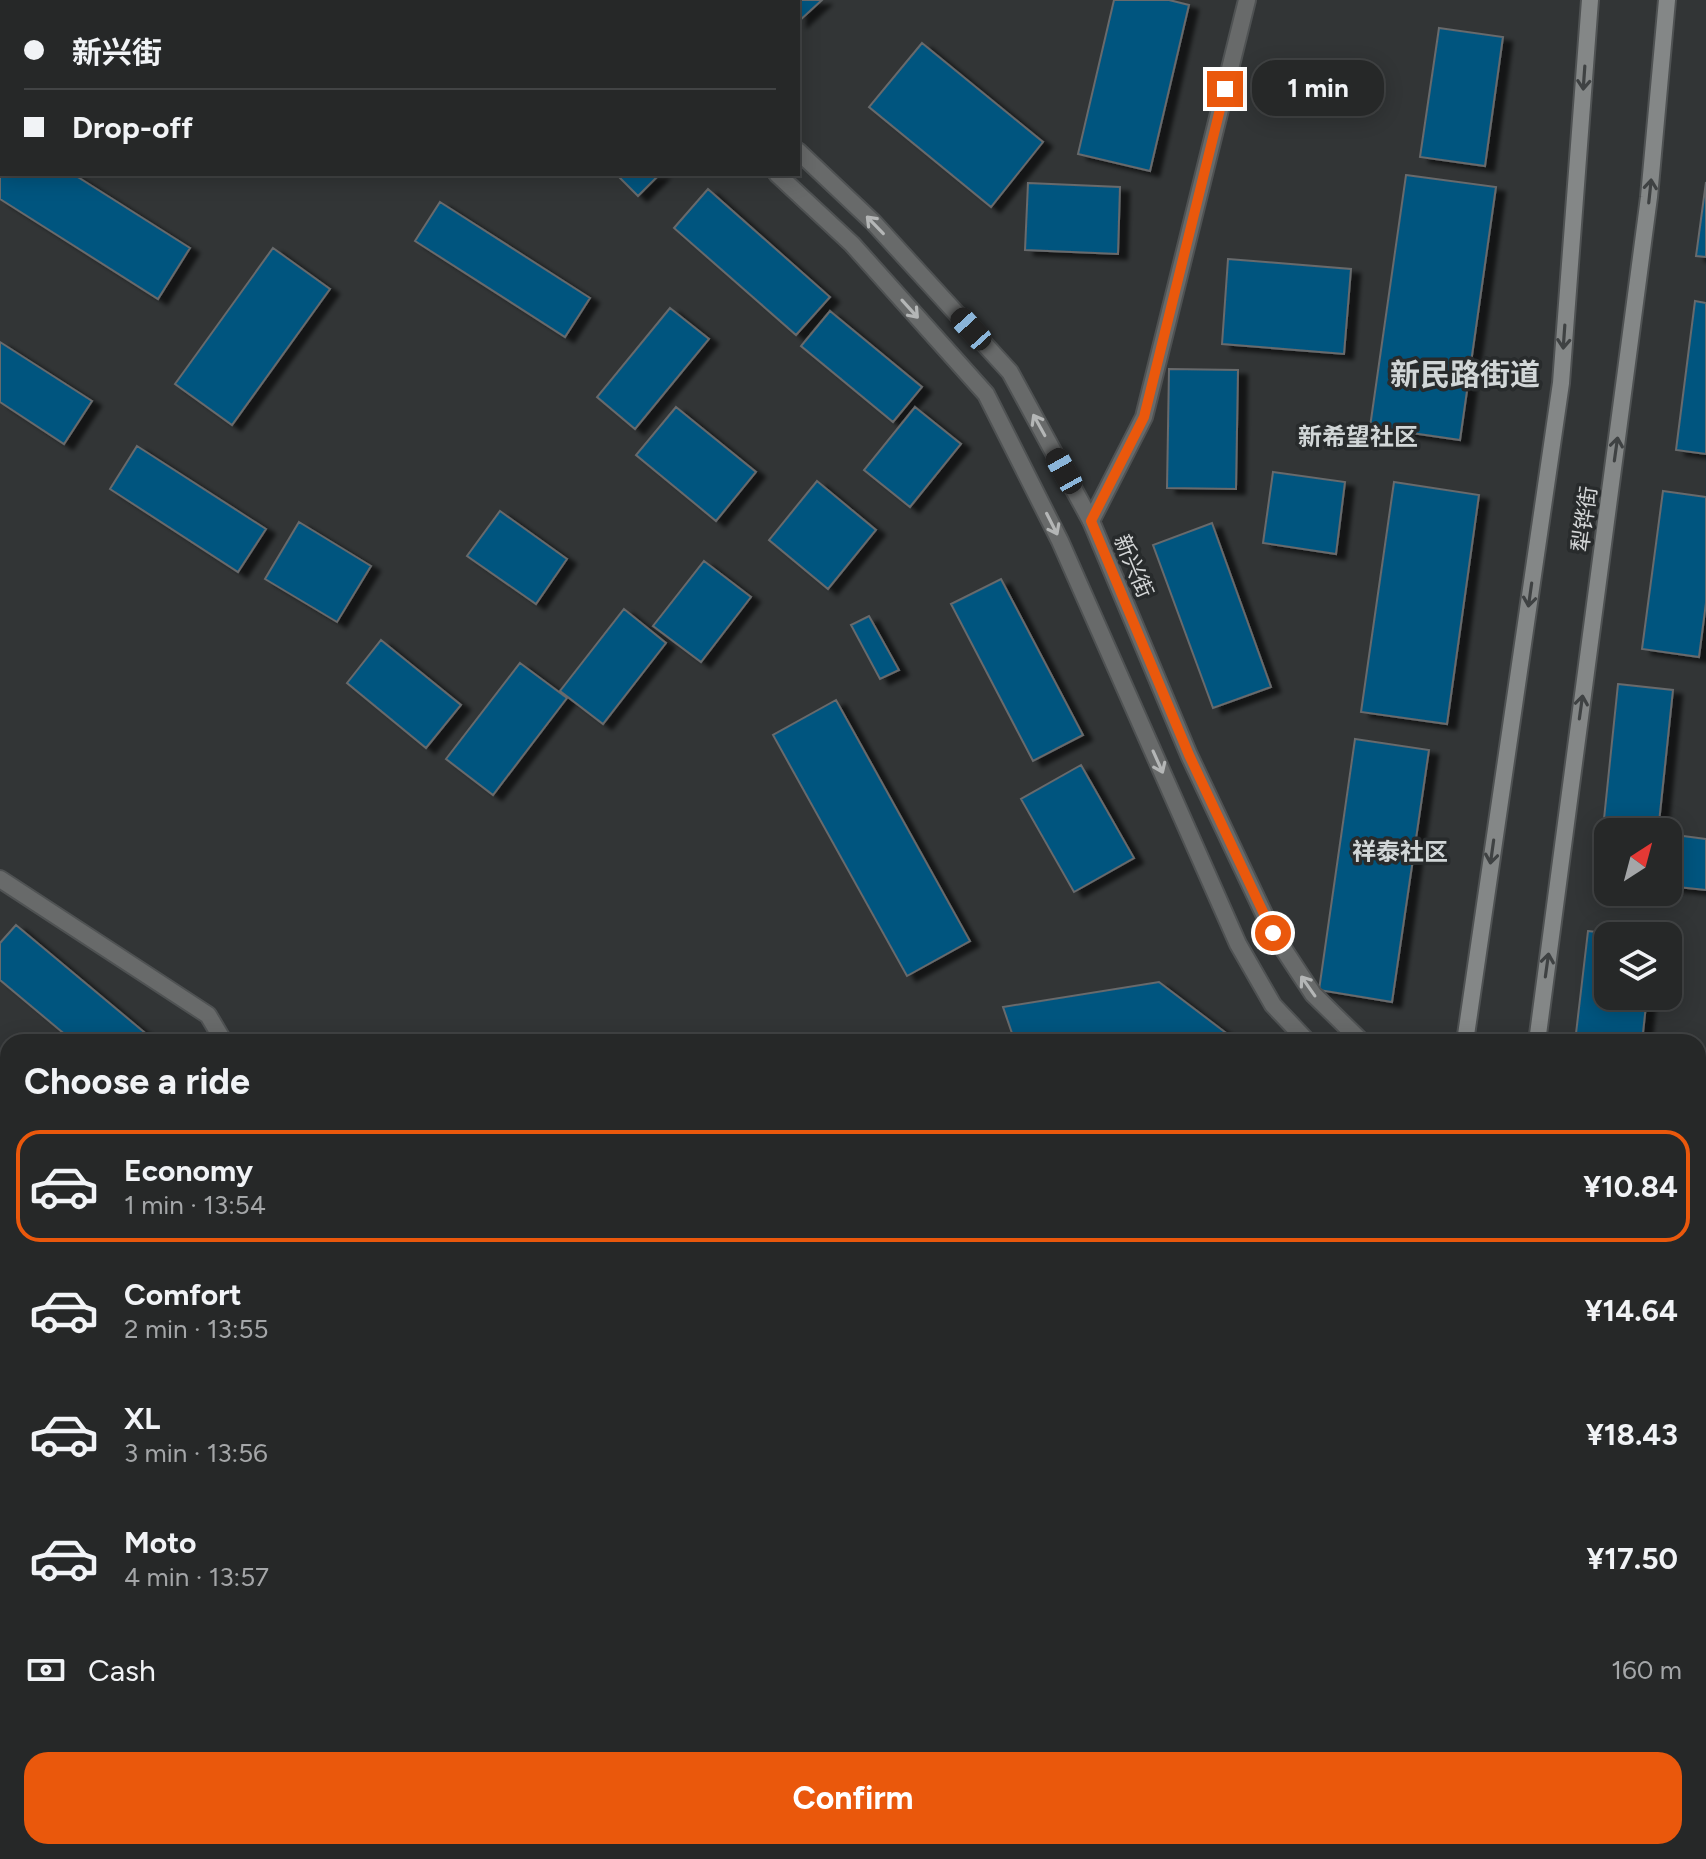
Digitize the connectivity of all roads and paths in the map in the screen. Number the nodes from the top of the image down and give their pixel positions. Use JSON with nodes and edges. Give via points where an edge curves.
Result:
{"nodes":[{"id":1,"x":1247,"y":0,"type":"edge"},
{"id":2,"x":1590,"y":0,"type":"edge"},
{"id":3,"x":1667,"y":0,"type":"edge"},
{"id":4,"x":800,"y":153,"type":"edge"},
{"id":5,"x":779,"y":176,"type":"edge"},
{"id":6,"x":1091,"y":521,"type":"junction"},
{"id":7,"x":0,"y":879,"type":"edge"},
{"id":8,"x":219,"y":1034,"type":"edge"},
{"id":9,"x":1300,"y":1034,"type":"edge"},
{"id":10,"x":1354,"y":1034,"type":"edge"},
{"id":11,"x":1466,"y":1034,"type":"edge"},
{"id":12,"x":1538,"y":1034,"type":"edge"}],
"edges":[{"from":1,"to":6,"type":"street","via":[[1144,417]]},
{"from":2,"to":11,"type":"main road","name":"犁铧街","one_way":true,"via":[[1561,383]]},
{"from":12,"to":3,"type":"main road","name":"犁铧街","one_way":true,"via":[[1649,197]]},
{"from":6,"to":4,"type":"street","name":"新兴街","one_way":true,"via":[[1010,372],[873,222]]},
{"from":5,"to":9,"type":"street","one_way":true,"via":[[852,244],[986,394],[1060,541],[1238,944],[1273,1005]]},
{"from":10,"to":6,"type":"street","name":"新兴街","one_way":true,"via":[[1313,994],[1273,933],[1189,755]]},
{"from":7,"to":8,"type":"street","via":[[208,1015]]}]}
